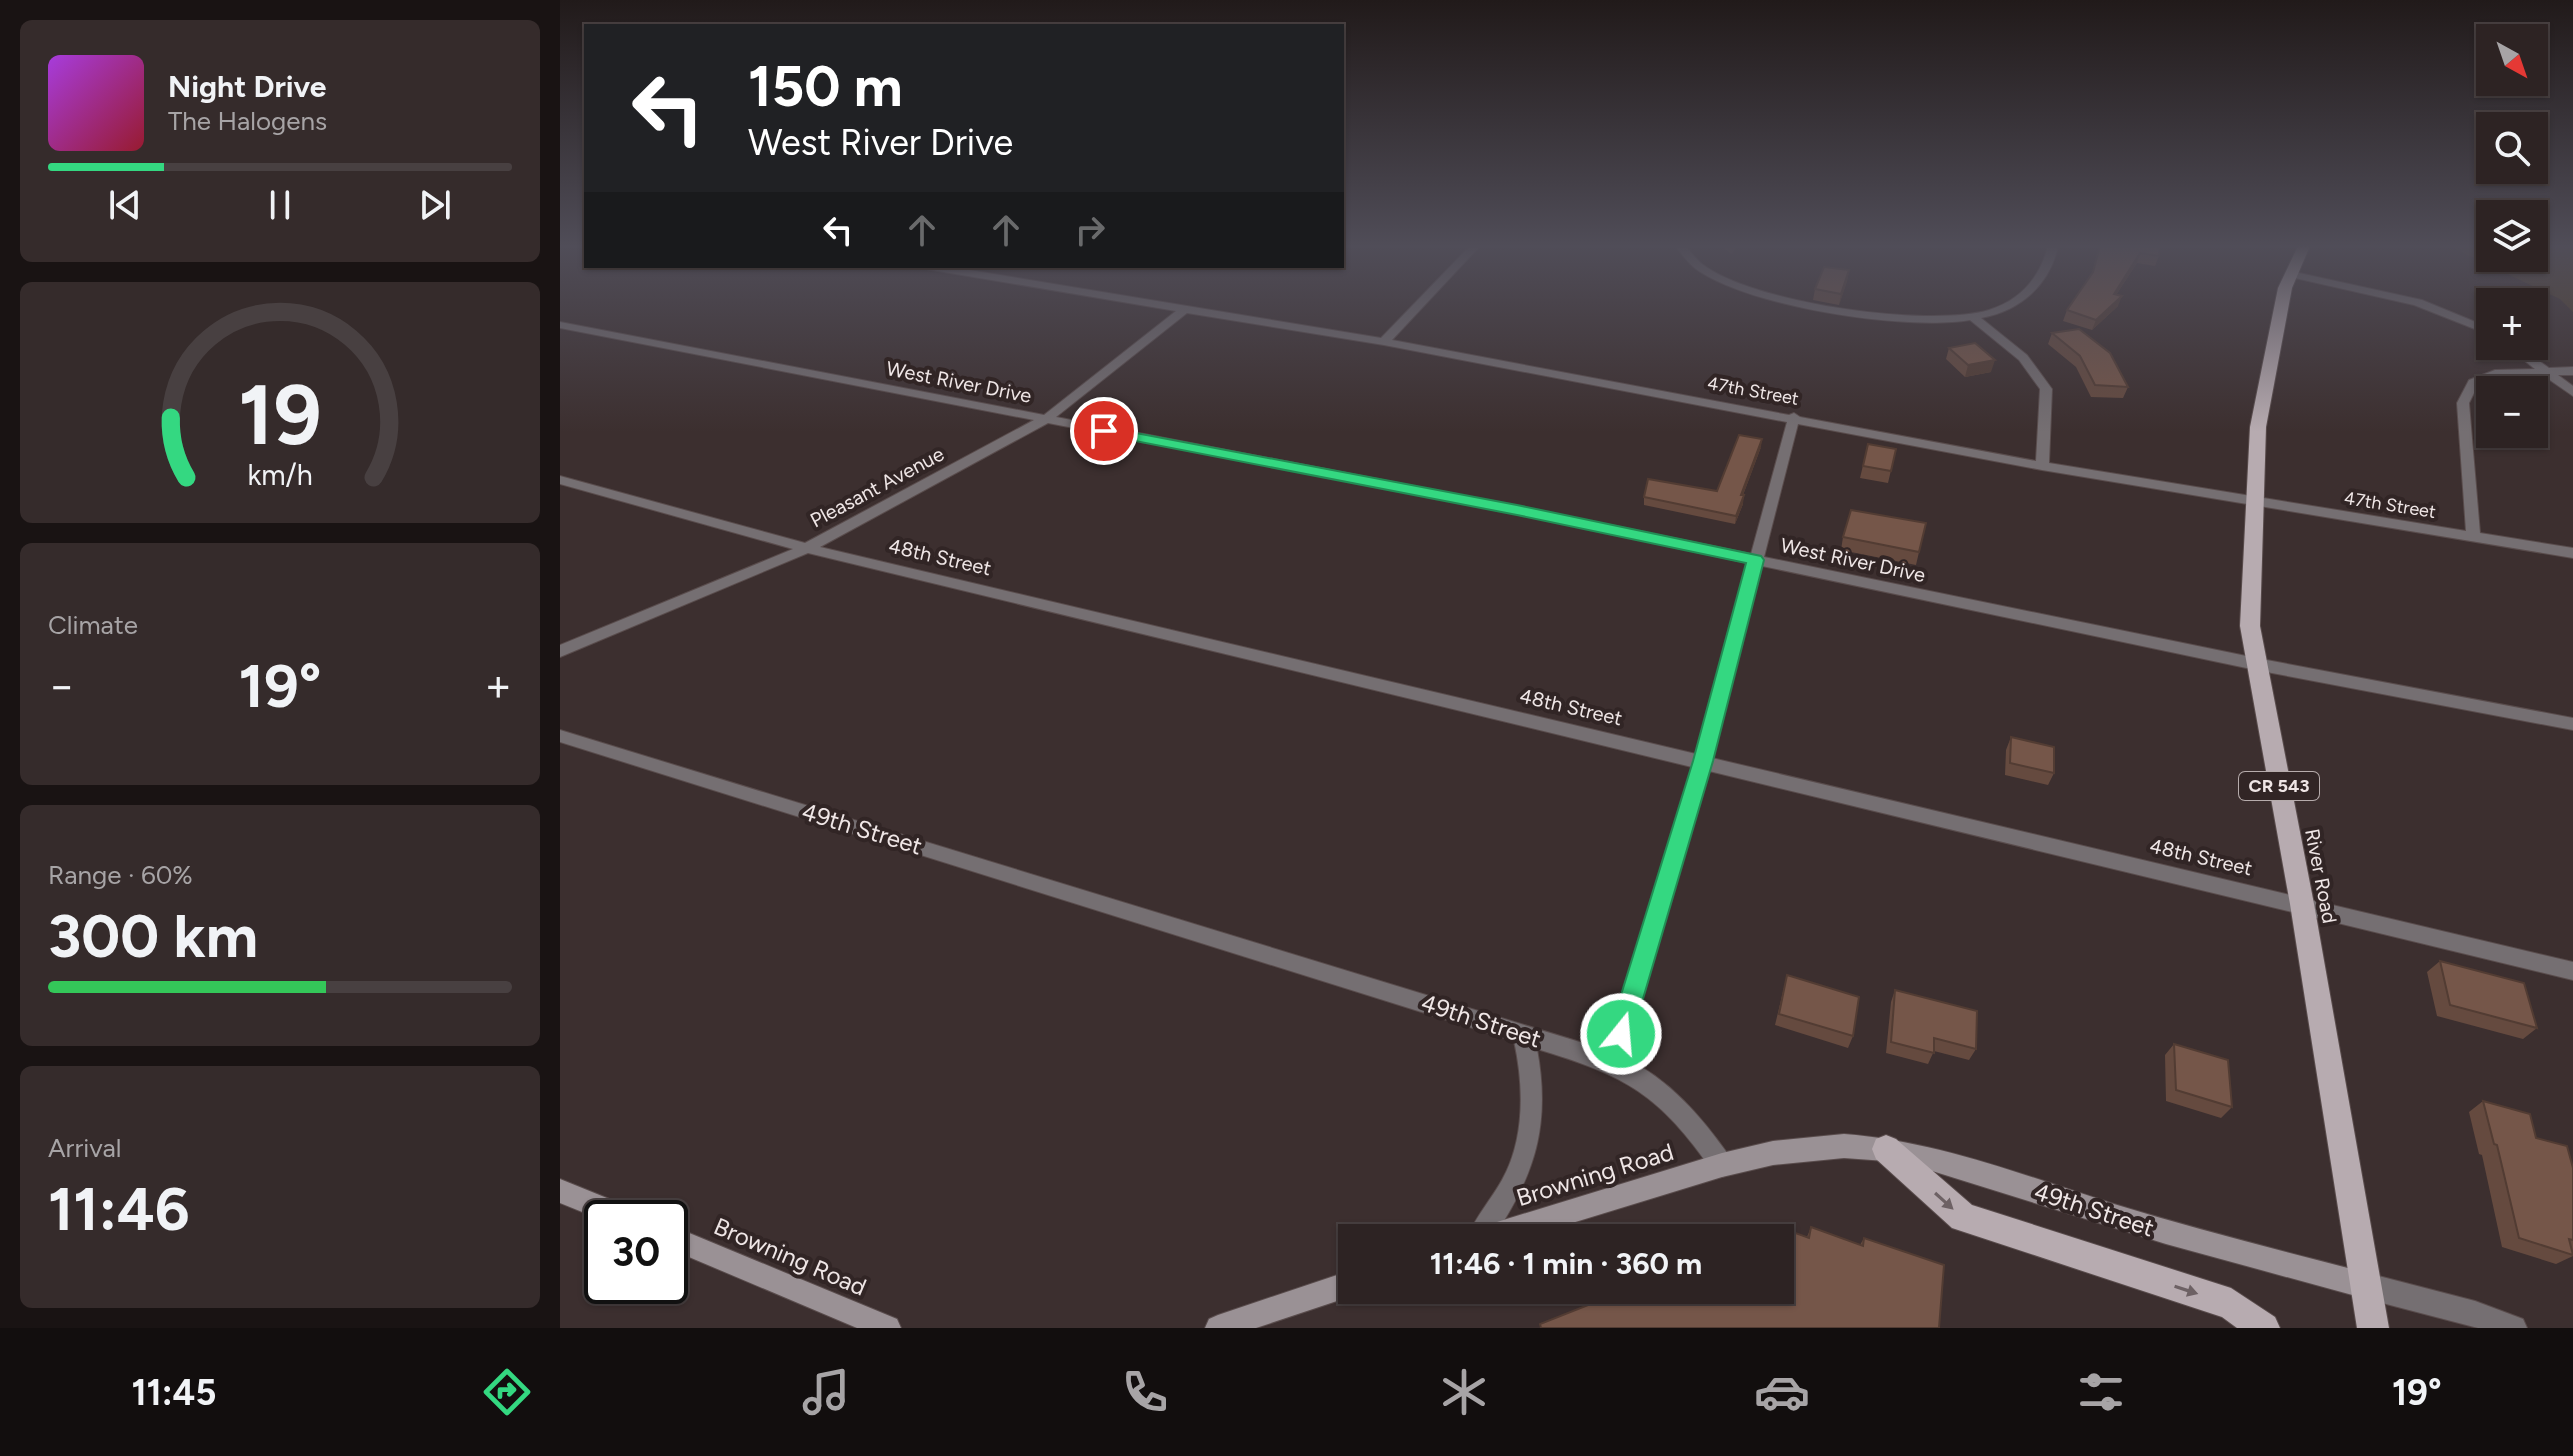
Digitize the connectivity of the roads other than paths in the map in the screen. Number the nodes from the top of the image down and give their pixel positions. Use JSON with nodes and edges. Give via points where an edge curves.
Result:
{"nodes":[{"id":1,"x":1179,"y":308,"type":"edge"},
{"id":2,"x":1416,"y":308,"type":"edge"},
{"id":3,"x":1835,"y":308,"type":"edge"},
{"id":4,"x":2000,"y":308,"type":"edge"},
{"id":5,"x":2281,"y":308,"type":"edge"},
{"id":6,"x":2433,"y":308,"type":"edge"},
{"id":7,"x":1185,"y":309,"type":"junction"},
{"id":8,"x":1972,"y":316,"type":"junction"},
{"id":9,"x":2476,"y":324,"type":"edge"},
{"id":10,"x":560,"y":325,"type":"edge"},
{"id":11,"x":1384,"y":342,"type":"junction"},
{"id":12,"x":2530,"y":360,"type":"edge"},
{"id":13,"x":2573,"y":371,"type":"edge"},
{"id":14,"x":2546,"y":372,"type":"junction"},
{"id":15,"x":2573,"y":392,"type":"edge"},
{"id":16,"x":1794,"y":417,"type":"junction"},
{"id":17,"x":1046,"y":419,"type":"junction"},
{"id":18,"x":2042,"y":466,"type":"junction"},
{"id":19,"x":560,"y":480,"type":"edge"},
{"id":20,"x":2255,"y":501,"type":"junction"},
{"id":21,"x":2473,"y":537,"type":"junction"},
{"id":22,"x":807,"y":548,"type":"junction"},
{"id":23,"x":2573,"y":553,"type":"edge"},
{"id":24,"x":1756,"y":560,"type":"junction"},
{"id":25,"x":560,"y":651,"type":"edge"},
{"id":26,"x":2256,"y":664,"type":"junction"},
{"id":27,"x":2573,"y":724,"type":"edge"},
{"id":28,"x":560,"y":736,"type":"edge"},
{"id":29,"x":1703,"y":761,"type":"junction"},
{"id":30,"x":2302,"y":904,"type":"junction"},
{"id":31,"x":2573,"y":971,"type":"edge"},
{"id":32,"x":1523,"y":1034,"type":"junction"},
{"id":33,"x":1612,"y":1065,"type":"junction"},
{"id":34,"x":1886,"y":1149,"type":"junction"},
{"id":35,"x":1722,"y":1165,"type":"junction"},
{"id":36,"x":560,"y":1191,"type":"edge"},
{"id":37,"x":584,"y":1201,"type":"edge"},
{"id":38,"x":1490,"y":1224,"type":"edge"},
{"id":39,"x":1528,"y":1224,"type":"edge"},
{"id":40,"x":688,"y":1245,"type":"edge"},
{"id":41,"x":2367,"y":1286,"type":"junction"},
{"id":42,"x":1338,"y":1288,"type":"edge"},
{"id":43,"x":888,"y":1328,"type":"edge"},
{"id":44,"x":1218,"y":1328,"type":"edge"},
{"id":45,"x":2264,"y":1328,"type":"edge"},
{"id":46,"x":2373,"y":1328,"type":"edge"},
{"id":47,"x":2514,"y":1328,"type":"edge"}],
"edges":[{"from":1,"to":7,"type":"street","name":"47th Street"},
{"from":2,"to":11,"type":"street"},
{"from":3,"to":8,"type":"street","via":[[1921,319]]},
{"from":4,"to":8,"type":"street"},
{"from":5,"to":20,"type":"main road","name":"River Road","number":"CR 543","via":[[2258,427]]},
{"from":6,"to":9,"type":"street"},
{"from":7,"to":11,"type":"street","name":"47th Street"},
{"from":7,"to":17,"type":"street","name":"Pleasant Avenue"},
{"from":8,"to":18,"type":"street","via":[[2024,360],[2046,389]]},
{"from":10,"to":17,"type":"street","name":"West River Drive"},
{"from":11,"to":16,"type":"street","name":"47th Street"},
{"from":12,"to":14,"type":"street"},
{"from":13,"to":14,"type":"street"},
{"from":14,"to":15,"type":"street"},
{"from":14,"to":21,"type":"street","via":[[2495,374],[2473,383],[2463,403]]},
{"from":16,"to":18,"type":"street","name":"47th Street"},
{"from":16,"to":24,"type":"street"},
{"from":17,"to":22,"type":"street","name":"Pleasant Avenue"},
{"from":17,"to":24,"type":"street","name":"West River Drive"},
{"from":18,"to":20,"type":"street","name":"47th Street"},
{"from":19,"to":22,"type":"street","name":"48th Street"},
{"from":20,"to":21,"type":"street","name":"47th Street"},
{"from":20,"to":26,"type":"main road","name":"River Road","number":"CR 543","via":[[2250,626]]},
{"from":21,"to":23,"type":"street","name":"47th Street"},
{"from":22,"to":25,"type":"street","name":"Pleasant Avenue"},
{"from":22,"to":29,"type":"street","name":"48th Street"},
{"from":24,"to":26,"type":"street","name":"West River Drive"},
{"from":24,"to":29,"type":"street"},
{"from":26,"to":27,"type":"street","name":"West River Drive"},
{"from":26,"to":30,"type":"main road","name":"River Road","number":"CR 543"},
{"from":28,"to":32,"type":"street","name":"49th Street"},
{"from":29,"to":30,"type":"street","name":"48th Street"},
{"from":29,"to":33,"type":"street"},
{"from":30,"to":31,"type":"street","name":"48th Street"},
{"from":30,"to":41,"type":"main road","name":"River Road","number":"CR 543"},
{"from":32,"to":33,"type":"street","name":"49th Street"},
{"from":32,"to":38,"type":"street","via":[[1531,1084],[1530,1128],[1520,1169]]},
{"from":33,"to":35,"type":"street","name":"49th Street","via":[[1639,1077],[1681,1112]]},
{"from":34,"to":35,"type":"main road","name":"49th Street","via":[[1809,1147]]},
{"from":34,"to":41,"type":"main road","name":"49th Street"},
{"from":34,"to":45,"type":"main road","one_way":true,"via":[[1963,1217],[2231,1304]]},
{"from":35,"to":39,"type":"main road","name":"Browning Road"},
{"from":36,"to":37,"type":"main road"},
{"from":40,"to":43,"type":"main road","name":"Browning Road"},
{"from":41,"to":46,"type":"main road","name":"River Road","number":"CR 543"},
{"from":41,"to":47,"type":"street","name":"49th Street"},
{"from":42,"to":44,"type":"main road"}]}
